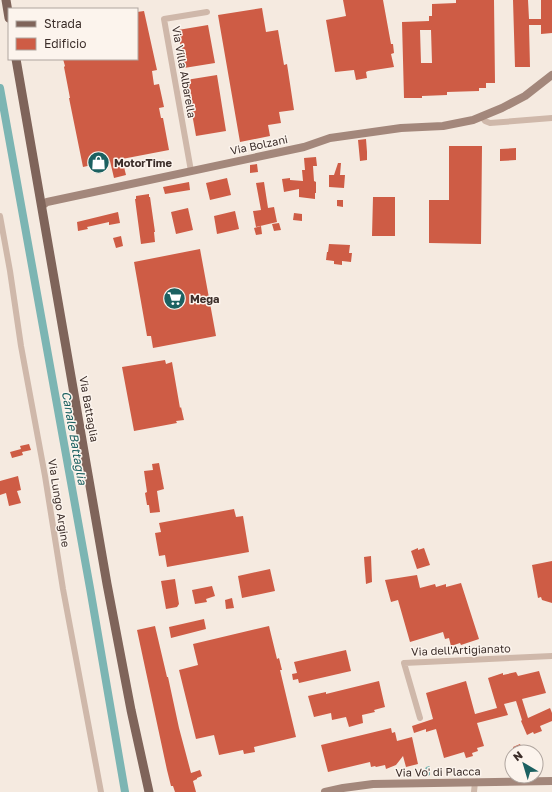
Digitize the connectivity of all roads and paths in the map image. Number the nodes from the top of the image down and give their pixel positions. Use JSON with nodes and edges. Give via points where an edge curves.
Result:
{"nodes":[{"id":1,"x":6,"y":0,"type":"edge"},
{"id":2,"x":8,"y":12,"type":"edge"},
{"id":3,"x":207,"y":12,"type":"dead end"},
{"id":4,"x":16,"y":60,"type":"edge"},
{"id":5,"x":552,"y":75,"type":"edge"},
{"id":6,"x":481,"y":116,"type":"junction"},
{"id":7,"x":552,"y":118,"type":"edge"},
{"id":8,"x":191,"y":171,"type":"junction"},
{"id":9,"x":42,"y":206,"type":"junction"},
{"id":10,"x":0,"y":216,"type":"edge"},
{"id":11,"x":552,"y":656,"type":"edge"},
{"id":12,"x":420,"y":718,"type":"dead end"},
{"id":13,"x":552,"y":781,"type":"edge"},
{"id":14,"x":475,"y":782,"type":"junction"},
{"id":15,"x":102,"y":792,"type":"edge"},
{"id":16,"x":149,"y":792,"type":"edge"},
{"id":17,"x":325,"y":792,"type":"edge"},
{"id":18,"x":474,"y":792,"type":"edge"}],
"edges":[{"from":1,"to":2,"type":"main road"},
{"from":3,"to":8,"type":"street","name":"Via Villa Albarella","via":[[164,19]]},
{"from":4,"to":9,"type":"main road","name":"Via Battaglia"},
{"from":5,"to":6,"type":"street","name":"Via Bolzani","via":[[525,96]]},
{"from":6,"to":7,"type":"street","via":[[490,123]]},
{"from":6,"to":8,"type":"street","name":"Via Bolzani","via":[[443,126],[401,128],[330,138],[304,147]]},
{"from":8,"to":9,"type":"street","name":"Via Bolzani","via":[[47,202]]},
{"from":9,"to":16,"type":"main road","name":"Via Battaglia","via":[[107,584]]},
{"from":10,"to":15,"type":"street","name":"Via Lungo Argine","via":[[63,589]]},
{"from":11,"to":12,"type":"street","name":"Via dell'Artigianato","via":[[404,663]]},
{"from":13,"to":14,"type":"street","name":"Via Vo' di Placca"},
{"from":14,"to":17,"type":"street","name":"Via Vo' di Placca","via":[[373,784]]},
{"from":14,"to":18,"type":"street"}]}
